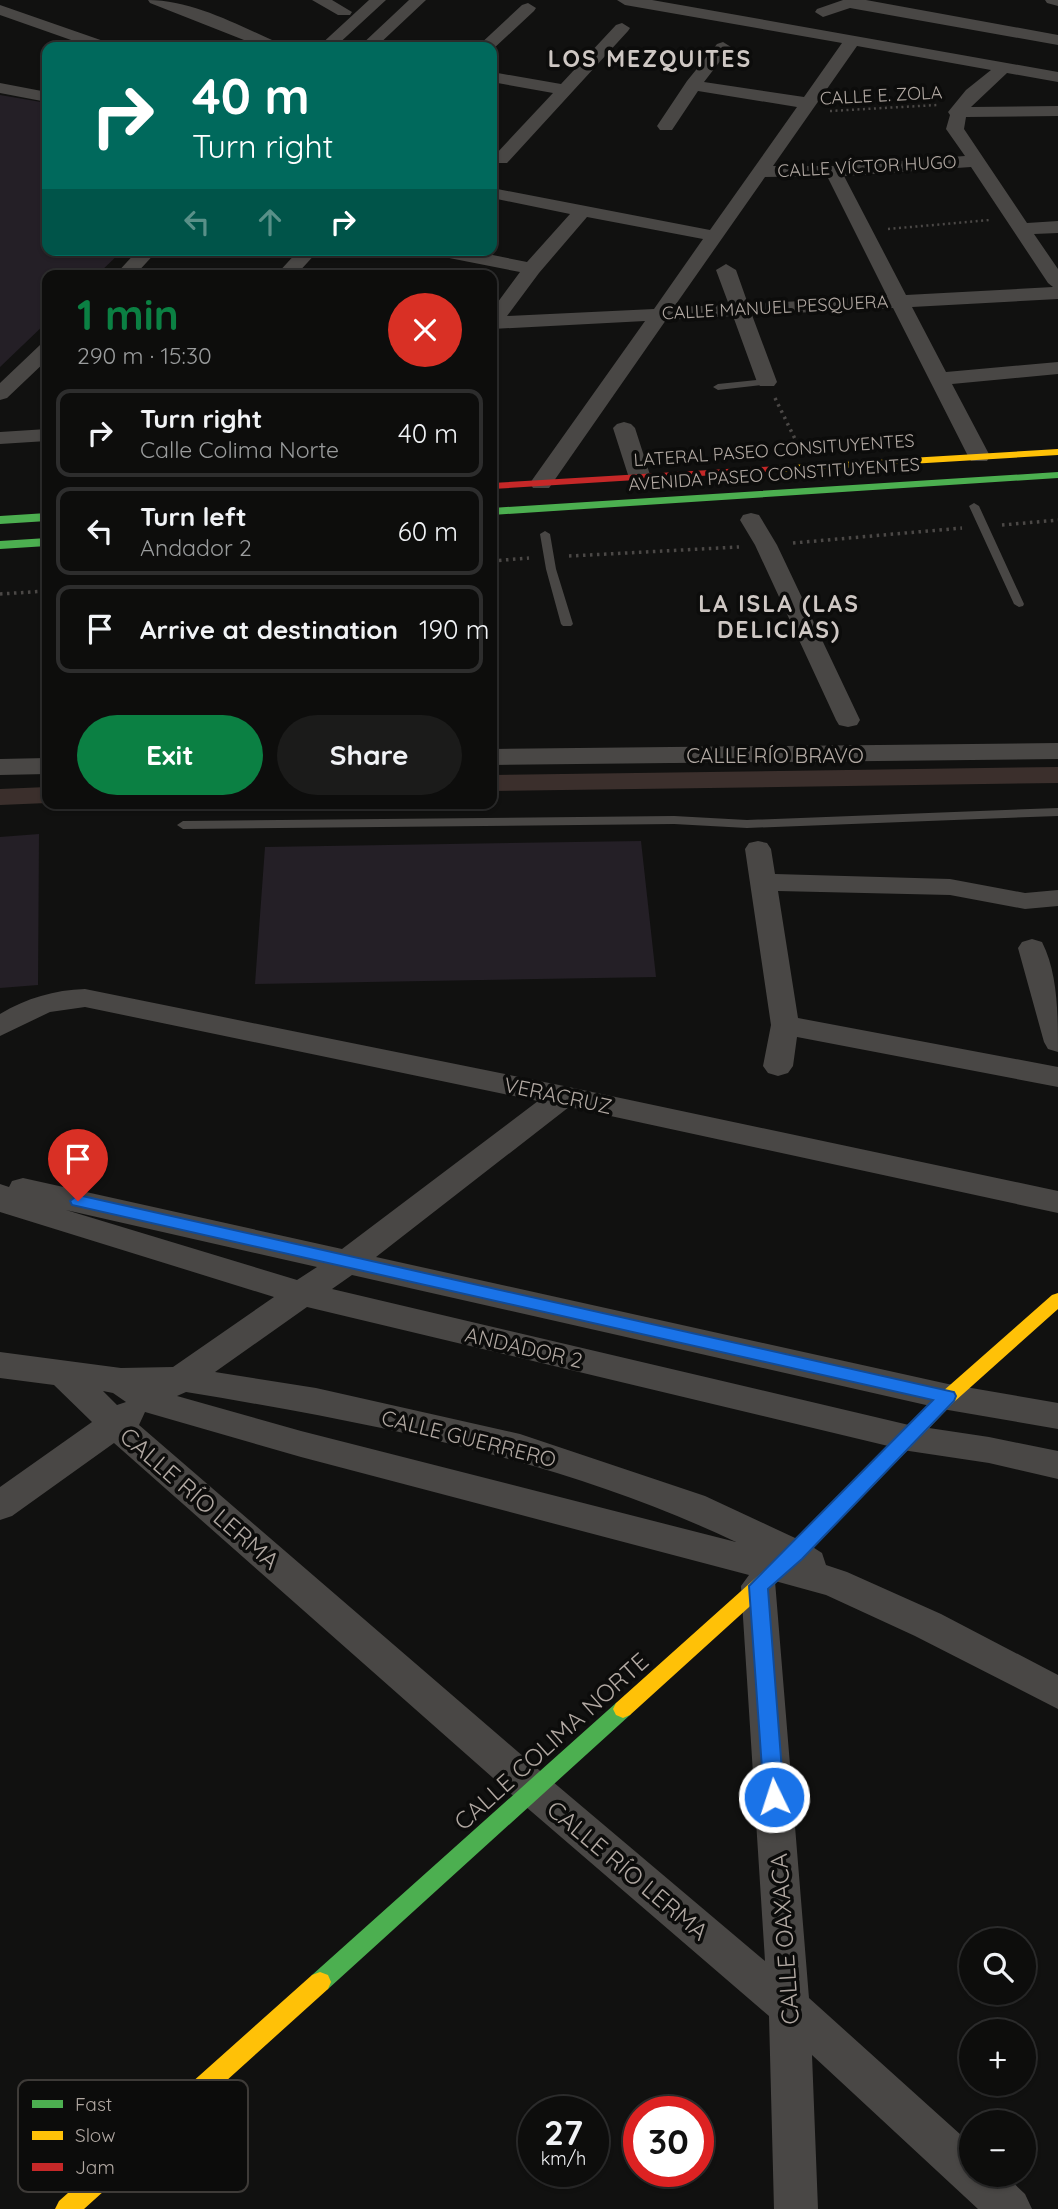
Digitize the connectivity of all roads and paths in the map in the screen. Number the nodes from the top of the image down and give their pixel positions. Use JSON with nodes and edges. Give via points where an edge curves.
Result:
{"nodes":[{"id":1,"x":156,"y":0,"type":"edge"},
{"id":2,"x":320,"y":0,"type":"edge"},
{"id":3,"x":379,"y":0,"type":"edge"},
{"id":4,"x":418,"y":0,"type":"edge"},
{"id":5,"x":625,"y":0,"type":"edge"},
{"id":6,"x":700,"y":0,"type":"edge"},
{"id":7,"x":854,"y":1,"type":"edge"},
{"id":8,"x":732,"y":3,"type":"edge"},
{"id":9,"x":528,"y":8,"type":"dead end"},
{"id":10,"x":0,"y":10,"type":"edge"},
{"id":11,"x":344,"y":12,"type":"dead end"},
{"id":12,"x":823,"y":12,"type":"dead end"},
{"id":13,"x":622,"y":28,"type":"dead end"},
{"id":14,"x":1058,"y":40,"type":"edge"},
{"id":15,"x":852,"y":41,"type":"junction"},
{"id":16,"x":92,"y":42,"type":"edge"},
{"id":17,"x":263,"y":42,"type":"edge"},
{"id":18,"x":332,"y":42,"type":"edge"},
{"id":19,"x":372,"y":42,"type":"edge"},
{"id":20,"x":491,"y":42,"type":"edge"},
{"id":21,"x":723,"y":47,"type":"dead end"},
{"id":22,"x":1058,"y":64,"type":"edge"},
{"id":23,"x":1003,"y":68,"type":"junction"},
{"id":24,"x":1058,"y":77,"type":"edge"},
{"id":25,"x":497,"y":79,"type":"edge"},
{"id":26,"x":693,"y":85,"type":"junction"},
{"id":27,"x":0,"y":88,"type":"edge"},
{"id":28,"x":564,"y":90,"type":"junction"},
{"id":29,"x":42,"y":96,"type":"edge"},
{"id":30,"x":804,"y":108,"type":"junction"},
{"id":31,"x":960,"y":108,"type":"junction"},
{"id":32,"x":1058,"y":111,"type":"edge"},
{"id":33,"x":666,"y":127,"type":"dead end"},
{"id":34,"x":501,"y":159,"type":"dead end"},
{"id":35,"x":976,"y":161,"type":"junction"},
{"id":36,"x":833,"y":171,"type":"junction"},
{"id":37,"x":759,"y":172,"type":"junction"},
{"id":38,"x":497,"y":194,"type":"edge"},
{"id":39,"x":582,"y":211,"type":"junction"},
{"id":40,"x":1019,"y":223,"type":"junction"},
{"id":41,"x":1058,"y":227,"type":"edge"},
{"id":42,"x":866,"y":231,"type":"junction"},
{"id":43,"x":714,"y":236,"type":"junction"},
{"id":44,"x":143,"y":256,"type":"edge"},
{"id":45,"x":304,"y":256,"type":"edge"},
{"id":46,"x":468,"y":256,"type":"edge"},
{"id":47,"x":532,"y":269,"type":"junction"},
{"id":48,"x":129,"y":270,"type":"edge"},
{"id":49,"x":290,"y":270,"type":"edge"},
{"id":50,"x":726,"y":270,"type":"dead end"},
{"id":51,"x":1058,"y":283,"type":"edge"},
{"id":52,"x":1058,"y":293,"type":"edge"},
{"id":53,"x":898,"y":300,"type":"junction"},
{"id":54,"x":740,"y":309,"type":"junction"},
{"id":55,"x":660,"y":313,"type":"junction"},
{"id":56,"x":497,"y":316,"type":"edge"},
{"id":57,"x":497,"y":323,"type":"edge"},
{"id":58,"x":42,"y":354,"type":"edge"},
{"id":59,"x":1058,"y":368,"type":"edge"},
{"id":60,"x":939,"y":379,"type":"junction"},
{"id":61,"x":767,"y":382,"type":"junction"},
{"id":62,"x":718,"y":387,"type":"dead end"},
{"id":63,"x":0,"y":394,"type":"edge"},
{"id":64,"x":624,"y":428,"type":"dead end"},
{"id":65,"x":42,"y":435,"type":"edge"},
{"id":66,"x":0,"y":438,"type":"edge"},
{"id":67,"x":1058,"y":452,"type":"edge"},
{"id":68,"x":979,"y":456,"type":"junction"},
{"id":69,"x":810,"y":467,"type":"junction"},
{"id":70,"x":1058,"y":475,"type":"edge"},
{"id":71,"x":640,"y":478,"type":"junction"},
{"id":72,"x":541,"y":483,"type":"junction"},
{"id":73,"x":497,"y":486,"type":"edge"},
{"id":74,"x":974,"y":506,"type":"dead end"},
{"id":75,"x":497,"y":512,"type":"edge"},
{"id":76,"x":42,"y":517,"type":"edge"},
{"id":77,"x":0,"y":520,"type":"edge"},
{"id":78,"x":751,"y":520,"type":"dead end"},
{"id":79,"x":545,"y":534,"type":"dead end"},
{"id":80,"x":42,"y":542,"type":"edge"},
{"id":81,"x":0,"y":545,"type":"edge"},
{"id":82,"x":42,"y":591,"type":"edge"},
{"id":83,"x":0,"y":594,"type":"edge"},
{"id":84,"x":1019,"y":604,"type":"dead end"},
{"id":85,"x":567,"y":624,"type":"dead end"},
{"id":86,"x":848,"y":720,"type":"dead end"},
{"id":87,"x":1058,"y":751,"type":"edge"},
{"id":88,"x":497,"y":757,"type":"edge"},
{"id":89,"x":42,"y":766,"type":"edge"},
{"id":90,"x":0,"y":767,"type":"edge"},
{"id":91,"x":1058,"y":812,"type":"edge"},
{"id":92,"x":183,"y":825,"type":"dead end"},
{"id":93,"x":758,"y":849,"type":"dead end"},
{"id":94,"x":763,"y":882,"type":"junction"},
{"id":95,"x":1058,"y":898,"type":"edge"},
{"id":96,"x":1032,"y":948,"type":"dead end"},
{"id":97,"x":785,"y":1025,"type":"junction"},
{"id":98,"x":0,"y":1027,"type":"edge"},
{"id":99,"x":1058,"y":1042,"type":"edge"},
{"id":100,"x":778,"y":1066,"type":"dead end"},
{"id":101,"x":1058,"y":1077,"type":"edge"},
{"id":102,"x":564,"y":1096,"type":"junction"},
{"id":103,"x":0,"y":1188,"type":"edge"},
{"id":104,"x":0,"y":1195,"type":"edge"},
{"id":105,"x":1058,"y":1202,"type":"edge"},
{"id":106,"x":347,"y":1262,"type":"junction"},
{"id":107,"x":303,"y":1294,"type":"junction"},
{"id":108,"x":1058,"y":1299,"type":"edge"},
{"id":109,"x":0,"y":1365,"type":"edge"},
{"id":110,"x":63,"y":1373,"type":"junction"},
{"id":111,"x":181,"y":1378,"type":"junction"},
{"id":112,"x":121,"y":1381,"type":"junction"},
{"id":113,"x":947,"y":1396,"type":"junction"},
{"id":114,"x":150,"y":1401,"type":"junction"},
{"id":115,"x":1058,"y":1416,"type":"edge"},
{"id":116,"x":115,"y":1424,"type":"junction"},
{"id":117,"x":909,"y":1438,"type":"junction"},
{"id":118,"x":1058,"y":1465,"type":"edge"},
{"id":119,"x":0,"y":1506,"type":"edge"},
{"id":120,"x":777,"y":1570,"type":"junction"},
{"id":121,"x":1058,"y":1693,"type":"edge"},
{"id":122,"x":532,"y":1788,"type":"junction"},
{"id":123,"x":789,"y":2007,"type":"junction"},
{"id":124,"x":209,"y":2080,"type":"edge"},
{"id":125,"x":959,"y":2162,"type":"edge"},
{"id":126,"x":986,"y":2187,"type":"edge"},
{"id":127,"x":86,"y":2192,"type":"edge"},
{"id":128,"x":67,"y":2209,"type":"edge"},
{"id":129,"x":796,"y":2209,"type":"edge"},
{"id":130,"x":1010,"y":2209,"type":"edge"}],
"edges":[{"from":1,"to":17,"type":"street"},
{"from":2,"to":11,"type":"street"},
{"from":3,"to":18,"type":"street"},
{"from":4,"to":19,"type":"street"},
{"from":5,"to":15,"type":"street"},
{"from":6,"to":8,"type":"street"},
{"from":7,"to":12,"type":"street"},
{"from":7,"to":14,"type":"street"},
{"from":8,"to":22,"type":"street"},
{"from":9,"to":20,"type":"street"},
{"from":10,"to":16,"type":"street"},
{"from":13,"to":28,"type":"street"},
{"from":15,"to":23,"type":"street"},
{"from":15,"to":30,"type":"street"},
{"from":21,"to":26,"type":"street"},
{"from":23,"to":24,"type":"street"},
{"from":23,"to":31,"type":"street"},
{"from":25,"to":28,"type":"street"},
{"from":26,"to":30,"type":"street"},
{"from":26,"to":33,"type":"street"},
{"from":27,"to":29,"type":"street"},
{"from":28,"to":34,"type":"street"},
{"from":30,"to":31,"type":"path","name":"CALLE E. ZOLA"},
{"from":30,"to":37,"type":"street"},
{"from":31,"to":32,"type":"street"},
{"from":31,"to":35,"type":"street","via":[[956,129]]},
{"from":35,"to":36,"type":"street","name":"CALLE VÍCTOR HUGO"},
{"from":35,"to":40,"type":"street"},
{"from":36,"to":37,"type":"street","name":"CALLE VÍCTOR HUGO"},
{"from":36,"to":42,"type":"street"},
{"from":37,"to":43,"type":"street"},
{"from":38,"to":39,"type":"street"},
{"from":39,"to":43,"type":"street"},
{"from":39,"to":47,"type":"street"},
{"from":40,"to":41,"type":"street"},
{"from":40,"to":42,"type":"path"},
{"from":40,"to":51,"type":"street"},
{"from":42,"to":53,"type":"street"},
{"from":43,"to":55,"type":"street"},
{"from":44,"to":48,"type":"street"},
{"from":45,"to":49,"type":"street"},
{"from":46,"to":47,"type":"street"},
{"from":47,"to":56,"type":"street"},
{"from":50,"to":54,"type":"street"},
{"from":52,"to":53,"type":"street","name":"CALLE MANUEL PESQUERA"},
{"from":53,"to":54,"type":"street","name":"CALLE MANUEL PESQUERA"},
{"from":53,"to":60,"type":"street"},
{"from":54,"to":55,"type":"street","name":"CALLE MANUEL PESQUERA"},
{"from":54,"to":61,"type":"street"},
{"from":55,"to":57,"type":"street","name":"CALLE MANUEL PESQUERA"},
{"from":55,"to":72,"type":"street"},
{"from":58,"to":63,"type":"street"},
{"from":59,"to":60,"type":"street"},
{"from":60,"to":68,"type":"street"},
{"from":61,"to":62,"type":"lane"},
{"from":61,"to":69,"type":"path"},
{"from":64,"to":71,"type":"street"},
{"from":65,"to":66,"type":"street"},
{"from":67,"to":68,"type":"main road","name":"LATERAL PASEO CONSITUYENTES"},
{"from":68,"to":69,"type":"main road","name":"LATERAL PASEO CONSITUYENTES"},
{"from":69,"to":71,"type":"main road","name":"LATERAL PASEO CONSITUYENTES"},
{"from":70,"to":75,"type":"main road","name":"AVENIDA PASEO CONSTITUYENTES"},
{"from":71,"to":72,"type":"main road","name":"LATERAL PASEO CONSITUYENTES"},
{"from":72,"to":73,"type":"main road","name":"LATERAL PASEO CONSITUYENTES"},
{"from":74,"to":84,"type":"lane"},
{"from":76,"to":77,"type":"main road"},
{"from":78,"to":86,"type":"street"},
{"from":79,"to":85,"type":"lane"},
{"from":80,"to":81,"type":"main road"},
{"from":82,"to":83,"type":"path"},
{"from":87,"to":88,"type":"street","name":"CALLE RÍO BRAVO"},
{"from":89,"to":90,"type":"street"},
{"from":91,"to":92,"type":"lane","via":[[747,824],[674,820]]},
{"from":93,"to":94,"type":"street"},
{"from":94,"to":95,"type":"street","via":[[950,887],[1025,901]]},
{"from":94,"to":97,"type":"street"},
{"from":96,"to":99,"type":"street"},
{"from":97,"to":100,"type":"street"},
{"from":97,"to":101,"type":"street"},
{"from":98,"to":102,"type":"street","name":"VERACRUZ","via":[[32,1007],[56,999],[86,998]]},
{"from":102,"to":105,"type":"street","name":"VERACRUZ"},
{"from":102,"to":106,"type":"street"},
{"from":103,"to":106,"type":"street","name":"ANDADOR 2","via":[[24,1189]]},
{"from":104,"to":107,"type":"street","name":"ANDADOR 2","via":[[12,1203]]},
{"from":106,"to":107,"type":"street"},
{"from":106,"to":113,"type":"street","name":"ANDADOR 2"},
{"from":107,"to":111,"type":"street"},
{"from":107,"to":117,"type":"street","name":"ANDADOR 2"},
{"from":108,"to":113,"type":"main road","name":"CALLE COLIMA NORTE"},
{"from":109,"to":110,"type":"street","name":"CALLE GUERRERO"},
{"from":110,"to":112,"type":"street","name":"CALLE GUERRERO"},
{"from":110,"to":116,"type":"street","name":"CALLE RÍO LERMA"},
{"from":111,"to":112,"type":"street","name":"CALLE GUERRERO"},
{"from":111,"to":114,"type":"street"},
{"from":111,"to":120,"type":"street","name":"CALLE GUERRERO","via":[[316,1401],[520,1447],[693,1506]]},
{"from":112,"to":114,"type":"street","name":"CALLE GUERRERO"},
{"from":113,"to":115,"type":"street","name":"ANDADOR 2"},
{"from":113,"to":117,"type":"main road","name":"CALLE COLIMA NORTE"},
{"from":114,"to":116,"type":"street"},
{"from":114,"to":120,"type":"street","name":"CALLE GUERRERO"},
{"from":116,"to":119,"type":"street"},
{"from":116,"to":122,"type":"street","name":"CALLE RÍO LERMA"},
{"from":117,"to":118,"type":"street","name":"ANDADOR 2"},
{"from":117,"to":120,"type":"main road","name":"CALLE COLIMA NORTE"},
{"from":120,"to":121,"type":"street","name":"CALLE GUERRERO","via":[[834,1582]]},
{"from":120,"to":122,"type":"main road","name":"CALLE COLIMA NORTE"},
{"from":120,"to":123,"type":"street","name":"CALLE OAXACA"},
{"from":122,"to":123,"type":"street","name":"CALLE RÍO LERMA"},
{"from":122,"to":124,"type":"main road","name":"CALLE COLIMA NORTE"},
{"from":123,"to":125,"type":"street","name":"CALLE RÍO LERMA"},
{"from":123,"to":129,"type":"street","name":"CALLE OAXACA"},
{"from":126,"to":130,"type":"street","name":"CALLE RÍO LERMA"},
{"from":127,"to":128,"type":"main road","name":"CALLE COLIMA NORTE"}]}
